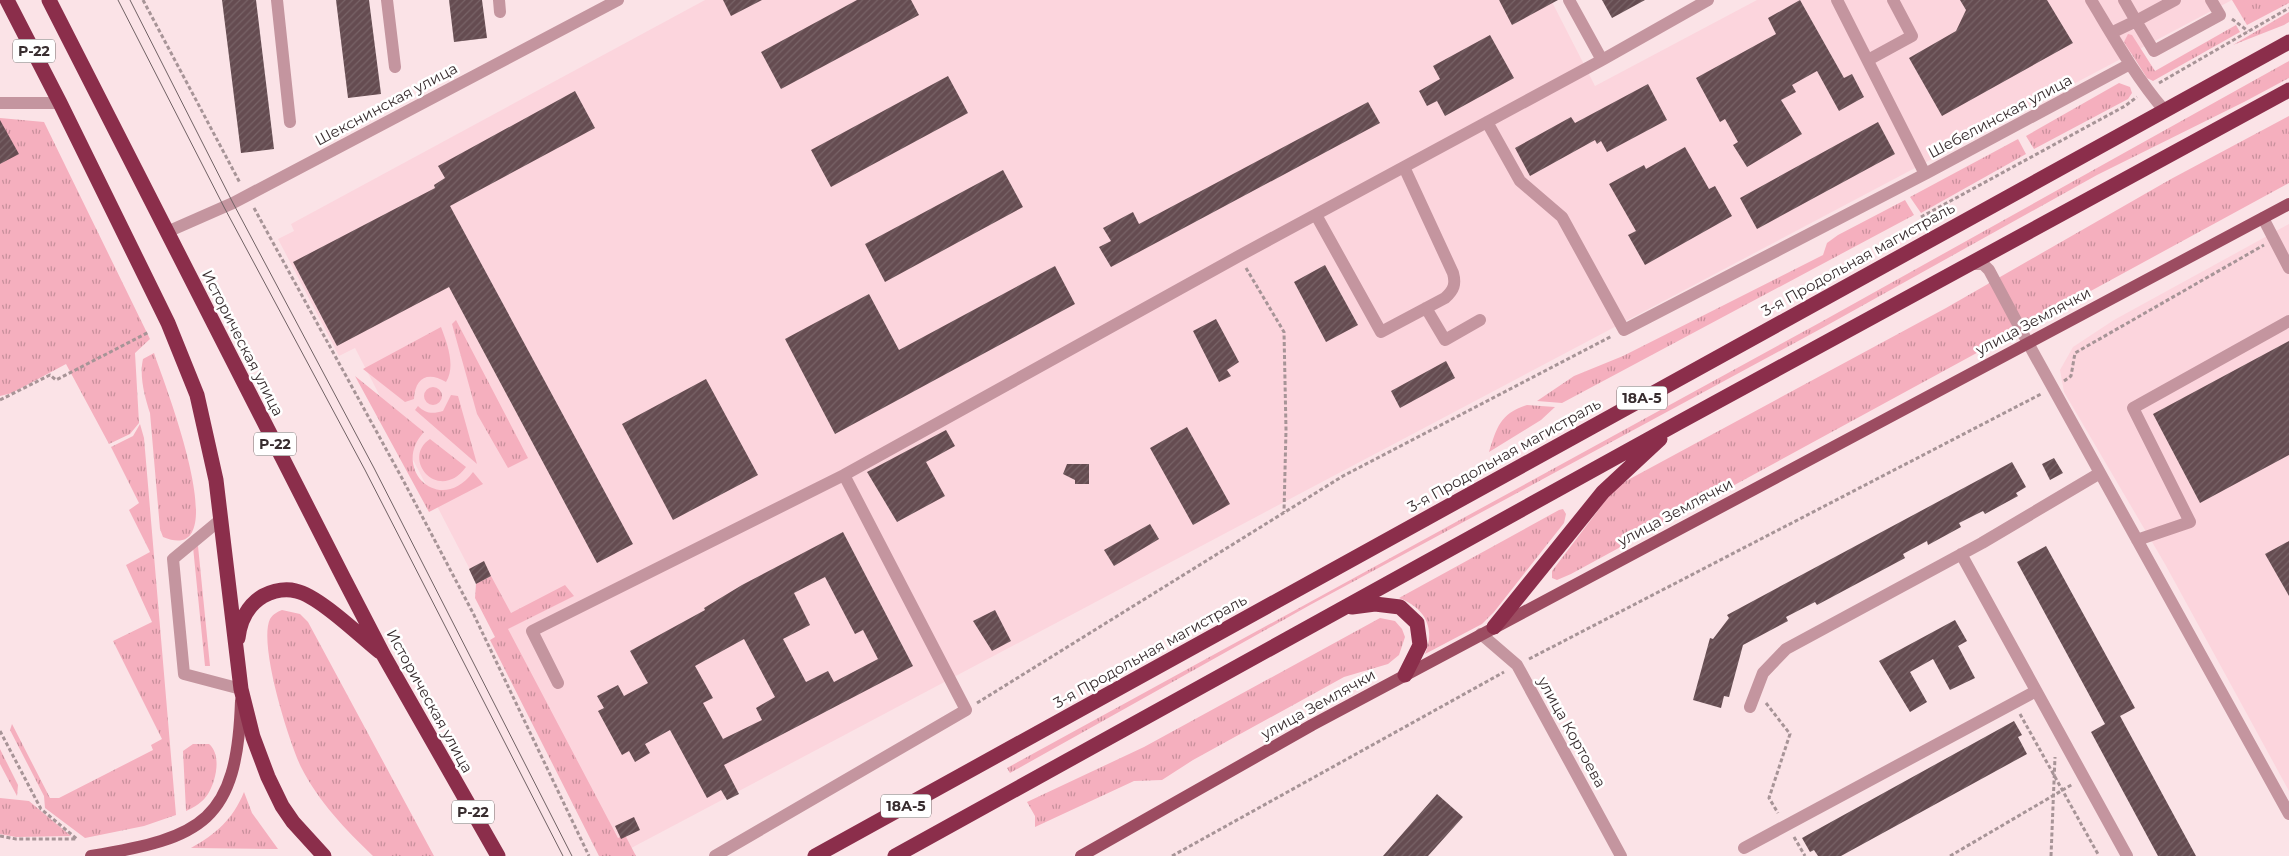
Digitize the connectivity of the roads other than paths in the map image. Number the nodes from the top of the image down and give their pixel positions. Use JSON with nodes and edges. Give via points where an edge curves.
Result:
{"nodes":[{"id":1,"x":7,"y":0,"type":"edge"},
{"id":2,"x":48,"y":0,"type":"edge"},
{"id":3,"x":277,"y":0,"type":"edge"},
{"id":4,"x":387,"y":0,"type":"edge"},
{"id":5,"x":618,"y":0,"type":"edge"},
{"id":6,"x":1570,"y":0,"type":"edge"},
{"id":7,"x":1708,"y":0,"type":"edge"},
{"id":8,"x":1893,"y":0,"type":"edge"},
{"id":9,"x":2091,"y":0,"type":"edge"},
{"id":10,"x":2124,"y":0,"type":"edge"},
{"id":11,"x":2175,"y":0,"type":"edge"},
{"id":12,"x":2211,"y":0,"type":"edge"},
{"id":13,"x":1839,"y":3,"type":"edge"},
{"id":14,"x":2136,"y":20,"type":"junction"},
{"id":15,"x":2111,"y":33,"type":"junction"},
{"id":16,"x":2289,"y":42,"type":"edge"},
{"id":17,"x":1602,"y":60,"type":"junction"},
{"id":18,"x":1868,"y":60,"type":"junction"},
{"id":19,"x":2130,"y":64,"type":"junction"},
{"id":20,"x":395,"y":67,"type":"dead end"},
{"id":21,"x":2289,"y":90,"type":"edge"},
{"id":22,"x":0,"y":103,"type":"edge"},
{"id":23,"x":60,"y":103,"type":"junction"},
{"id":24,"x":2164,"y":110,"type":"junction"},
{"id":25,"x":290,"y":122,"type":"dead end"},
{"id":26,"x":1487,"y":122,"type":"junction"},
{"id":27,"x":1404,"y":167,"type":"junction"},
{"id":28,"x":1925,"y":174,"type":"junction"},
{"id":29,"x":2289,"y":204,"type":"edge"},
{"id":30,"x":1316,"y":215,"type":"junction"},
{"id":31,"x":2263,"y":218,"type":"junction"},
{"id":32,"x":167,"y":232,"type":"junction"},
{"id":33,"x":1972,"y":264,"type":"junction"},
{"id":34,"x":2289,"y":268,"type":"edge"},
{"id":35,"x":1426,"y":308,"type":"junction"},
{"id":36,"x":1480,"y":320,"type":"dead end"},
{"id":37,"x":2289,"y":321,"type":"edge"},
{"id":38,"x":2028,"y":343,"type":"junction"},
{"id":39,"x":1678,"y":423,"type":"junction"},
{"id":40,"x":2100,"y":473,"type":"junction"},
{"id":41,"x":844,"y":475,"type":"junction"},
{"id":42,"x":220,"y":520,"type":"junction"},
{"id":43,"x":2137,"y":540,"type":"junction"},
{"id":44,"x":1961,"y":554,"type":"junction"},
{"id":45,"x":1343,"y":608,"type":"junction"},
{"id":46,"x":1488,"y":630,"type":"junction"},
{"id":47,"x":237,"y":652,"type":"junction"},
{"id":48,"x":384,"y":656,"type":"junction"},
{"id":49,"x":1405,"y":675,"type":"junction"},
{"id":50,"x":558,"y":682,"type":"dead end"},
{"id":51,"x":241,"y":689,"type":"junction"},
{"id":52,"x":2036,"y":691,"type":"junction"},
{"id":53,"x":1750,"y":707,"type":"dead end"},
{"id":54,"x":2289,"y":814,"type":"edge"},
{"id":55,"x":1744,"y":848,"type":"dead end"},
{"id":56,"x":91,"y":856,"type":"edge"},
{"id":57,"x":324,"y":856,"type":"edge"},
{"id":58,"x":498,"y":856,"type":"edge"},
{"id":59,"x":715,"y":856,"type":"edge"},
{"id":60,"x":815,"y":856,"type":"edge"},
{"id":61,"x":895,"y":856,"type":"edge"},
{"id":62,"x":1081,"y":856,"type":"edge"},
{"id":63,"x":1622,"y":856,"type":"edge"},
{"id":64,"x":2127,"y":856,"type":"edge"}],
"edges":[{"from":1,"to":23,"type":"highway","number":"Р-22"},
{"from":2,"to":32,"type":"highway","name":"Историческая улица","number":"Р-22"},
{"from":3,"to":25,"type":"street"},
{"from":4,"to":20,"type":"street"},
{"from":5,"to":32,"type":"street","name":"Шекснинская улица","via":[[247,196]]},
{"from":6,"to":17,"type":"street"},
{"from":7,"to":17,"type":"street"},
{"from":8,"to":18,"type":"street","via":[[1912,36]]},
{"from":9,"to":15,"type":"street"},
{"from":10,"to":14,"type":"street"},
{"from":11,"to":14,"type":"street"},
{"from":12,"to":14,"type":"street","via":[[2220,15],[2154,51]]},
{"from":13,"to":18,"type":"street","name":"Шебелинская улица"},
{"from":14,"to":15,"type":"street"},
{"from":15,"to":19,"type":"street"},
{"from":16,"to":24,"type":"highway","name":"3-я Продольная магистраль","number":"18А-5"},
{"from":17,"to":26,"type":"street"},
{"from":18,"to":28,"type":"street","name":"Шебелинская улица"},
{"from":19,"to":24,"type":"street"},
{"from":19,"to":28,"type":"street","name":"Шебелинская улица"},
{"from":21,"to":33,"type":"highway","number":"18А-5"},
{"from":22,"to":23,"type":"street"},
{"from":23,"to":42,"type":"highway","number":"Р-22","via":[[168,323],[197,395],[214,471]]},
{"from":24,"to":60,"type":"highway","name":"3-я Продольная магистраль","number":"18А-5"},
{"from":26,"to":27,"type":"street"},
{"from":26,"to":28,"type":"street","via":[[1520,181],[1562,217],[1624,330]]},
{"from":27,"to":30,"type":"street"},
{"from":27,"to":35,"type":"street","via":[[1455,283],[1452,292]]},
{"from":29,"to":31,"type":"main road","name":"улица Землячки"},
{"from":30,"to":35,"type":"street","via":[[1381,332]]},
{"from":30,"to":41,"type":"street"},
{"from":31,"to":34,"type":"street"},
{"from":31,"to":38,"type":"main road","name":"улица Землячки"},
{"from":32,"to":48,"type":"highway","name":"Историческая улица","number":"Р-22"},
{"from":33,"to":38,"type":"street","via":[[1983,264],[1989,270]]},
{"from":33,"to":39,"type":"highway","number":"18А-5"},
{"from":35,"to":36,"type":"street","via":[[1445,340]]},
{"from":37,"to":43,"type":"street","via":[[2133,408],[2190,522]]},
{"from":38,"to":40,"type":"street"},
{"from":38,"to":46,"type":"main road","name":"улица Землячки"},
{"from":39,"to":45,"type":"highway","number":"18А-5"},
{"from":39,"to":46,"type":"highway","via":[[1602,492]]},
{"from":40,"to":43,"type":"street"},
{"from":40,"to":44,"type":"street"},
{"from":41,"to":50,"type":"street","via":[[532,631]]},
{"from":41,"to":59,"type":"street","via":[[966,710]]},
{"from":42,"to":47,"type":"highway","number":"Р-22"},
{"from":42,"to":51,"type":"street","via":[[173,559],[184,674]]},
{"from":43,"to":54,"type":"street"},
{"from":44,"to":52,"type":"street"},
{"from":44,"to":53,"type":"street","via":[[1786,649],[1763,673]]},
{"from":45,"to":49,"type":"highway","via":[[1375,604],[1400,607],[1417,623],[1420,645]]},
{"from":45,"to":61,"type":"highway","number":"18А-5"},
{"from":46,"to":49,"type":"main road","name":"улица Землячки"},
{"from":46,"to":63,"type":"street","name":"улица Кортоева","via":[[1517,665]]},
{"from":47,"to":48,"type":"highway","number":"Р-22","via":[[239,629],[245,614],[256,600],[284,589],[312,598]]},
{"from":47,"to":51,"type":"highway","number":"Р-22"},
{"from":48,"to":58,"type":"highway","name":"Историческая улица","number":"Р-22"},
{"from":49,"to":62,"type":"main road","name":"улица Землячки","via":[[1312,724]]},
{"from":51,"to":56,"type":"main road","via":[[240,738],[234,769],[212,813],[177,836],[134,849]]},
{"from":51,"to":57,"type":"highway","number":"Р-22","via":[[253,737],[268,777],[293,822]]},
{"from":52,"to":55,"type":"street"},
{"from":52,"to":64,"type":"street"}]}
